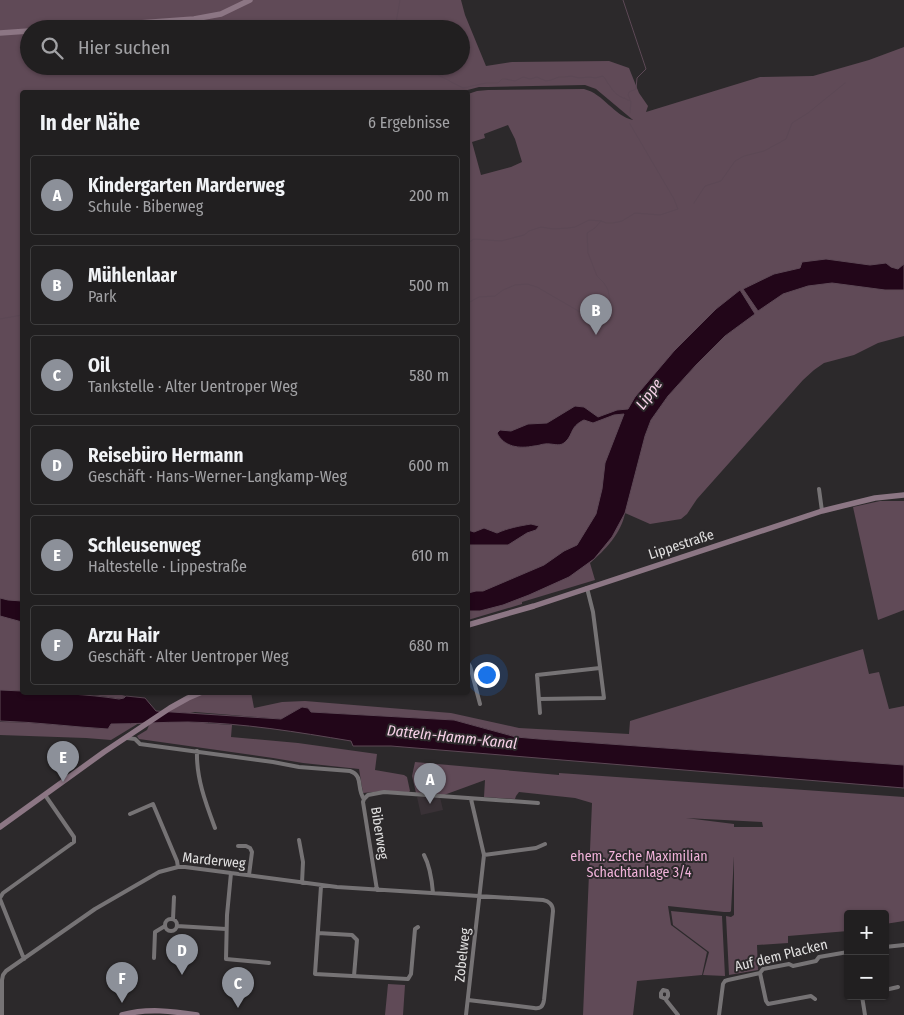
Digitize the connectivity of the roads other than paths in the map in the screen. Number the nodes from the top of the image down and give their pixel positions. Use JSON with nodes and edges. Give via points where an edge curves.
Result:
{"nodes":[{"id":1,"x":250,"y":0,"type":"edge"},
{"id":2,"x":180,"y":20,"type":"edge"},
{"id":3,"x":20,"y":32,"type":"edge"},
{"id":4,"x":0,"y":33,"type":"edge"},
{"id":5,"x":819,"y":489,"type":"dead end"},
{"id":6,"x":904,"y":495,"type":"edge"},
{"id":7,"x":822,"y":511,"type":"junction"},
{"id":8,"x":587,"y":588,"type":"junction"},
{"id":9,"x":470,"y":624,"type":"edge"},
{"id":10,"x":470,"y":666,"type":"edge"},
{"id":11,"x":600,"y":668,"type":"junction"},
{"id":12,"x":195,"y":695,"type":"edge"},
{"id":13,"x":539,"y":699,"type":"junction"},
{"id":14,"x":480,"y":704,"type":"dead end"},
{"id":15,"x":540,"y":713,"type":"dead end"},
{"id":16,"x":127,"y":738,"type":"junction"},
{"id":17,"x":198,"y":751,"type":"junction"},
{"id":18,"x":45,"y":795,"type":"junction"},
{"id":19,"x":364,"y":799,"type":"junction"},
{"id":20,"x":471,"y":799,"type":"junction"},
{"id":21,"x":538,"y":803,"type":"dead end"},
{"id":22,"x":130,"y":814,"type":"dead end"},
{"id":23,"x":0,"y":827,"type":"edge"},
{"id":24,"x":215,"y":828,"type":"dead end"},
{"id":25,"x":300,"y":840,"type":"dead end"},
{"id":26,"x":545,"y":844,"type":"dead end"},
{"id":27,"x":238,"y":846,"type":"dead end"},
{"id":28,"x":424,"y":855,"type":"dead end"},
{"id":29,"x":484,"y":855,"type":"junction"},
{"id":30,"x":178,"y":867,"type":"junction"},
{"id":31,"x":231,"y":873,"type":"junction"},
{"id":32,"x":249,"y":875,"type":"junction"},
{"id":33,"x":302,"y":883,"type":"junction"},
{"id":34,"x":321,"y":886,"type":"junction"},
{"id":35,"x":377,"y":890,"type":"junction"},
{"id":36,"x":433,"y":893,"type":"junction"},
{"id":37,"x":479,"y":896,"type":"junction"},
{"id":38,"x":174,"y":897,"type":"dead end"},
{"id":39,"x":0,"y":899,"type":"edge"},
{"id":40,"x":173,"y":919,"type":"junction"},
{"id":41,"x":165,"y":926,"type":"junction"},
{"id":42,"x":177,"y":926,"type":"junction"},
{"id":43,"x":418,"y":927,"type":"dead end"},
{"id":44,"x":226,"y":929,"type":"junction"},
{"id":45,"x":318,"y":933,"type":"junction"},
{"id":46,"x":904,"y":945,"type":"edge"},
{"id":47,"x":889,"y":947,"type":"edge"},
{"id":48,"x":844,"y":953,"type":"edge"},
{"id":49,"x":154,"y":958,"type":"dead end"},
{"id":50,"x":24,"y":959,"type":"junction"},
{"id":51,"x":269,"y":963,"type":"dead end"},
{"id":52,"x":760,"y":973,"type":"junction"},
{"id":53,"x":354,"y":976,"type":"junction"},
{"id":54,"x":898,"y":987,"type":"dead end"},
{"id":55,"x":889,"y":989,"type":"edge"},
{"id":56,"x":666,"y":999,"type":"dead end"},
{"id":57,"x":815,"y":999,"type":"dead end"},
{"id":58,"x":468,"y":1000,"type":"junction"},
{"id":59,"x":863,"y":1000,"type":"edge"},
{"id":60,"x":2,"y":1015,"type":"edge"},
{"id":61,"x":122,"y":1015,"type":"edge"},
{"id":62,"x":197,"y":1015,"type":"edge"},
{"id":63,"x":466,"y":1015,"type":"edge"},
{"id":64,"x":678,"y":1015,"type":"edge"},
{"id":65,"x":719,"y":1015,"type":"edge"},
{"id":66,"x":865,"y":1015,"type":"edge"}],
"edges":[{"from":1,"to":2,"type":"main road","via":[[221,14]]},
{"from":3,"to":4,"type":"main road"},
{"from":5,"to":7,"type":"street"},
{"from":6,"to":7,"type":"main road","name":"Lippestraße","via":[[875,498]]},
{"from":7,"to":8,"type":"main road","name":"Lippestraße"},
{"from":8,"to":9,"type":"main road","name":"Lippestraße"},
{"from":8,"to":11,"type":"street"},
{"from":10,"to":14,"type":"street"},
{"from":11,"to":13,"type":"street","via":[[537,675]]},
{"from":11,"to":13,"type":"street","via":[[604,698]]},
{"from":12,"to":16,"type":"main road"},
{"from":13,"to":15,"type":"street"},
{"from":16,"to":17,"type":"street","via":[[140,744]]},
{"from":16,"to":18,"type":"main road"},
{"from":17,"to":19,"type":"street","via":[[299,767],[350,771],[358,776]]},
{"from":17,"to":24,"type":"street","via":[[202,791]]},
{"from":18,"to":23,"type":"main road"},
{"from":18,"to":39,"type":"street","via":[[74,837],[74,842]]},
{"from":19,"to":20,"type":"street","name":"Biberweg","via":[[384,792]]},
{"from":19,"to":35,"type":"street","name":"Biberweg"},
{"from":20,"to":21,"type":"street","name":"Biberweg"},
{"from":20,"to":29,"type":"street"},
{"from":22,"to":30,"type":"street","via":[[153,804]]},
{"from":25,"to":33,"type":"street"},
{"from":26,"to":29,"type":"street"},
{"from":27,"to":32,"type":"street","via":[[246,846],[252,852]]},
{"from":28,"to":36,"type":"street"},
{"from":29,"to":37,"type":"street"},
{"from":30,"to":31,"type":"street","name":"Marderweg"},
{"from":30,"to":50,"type":"street","name":"Marderweg","via":[[159,872],[95,909]]},
{"from":31,"to":32,"type":"street","name":"Marderweg"},
{"from":31,"to":44,"type":"street"},
{"from":32,"to":33,"type":"street","name":"Marderweg"},
{"from":33,"to":34,"type":"street","name":"Marderweg"},
{"from":34,"to":35,"type":"street","name":"Marderweg"},
{"from":34,"to":45,"type":"street"},
{"from":35,"to":36,"type":"street","name":"Marderweg"},
{"from":36,"to":37,"type":"street","name":"Marderweg"},
{"from":37,"to":58,"type":"street","name":"Zobelweg"},
{"from":37,"to":58,"type":"street","name":"Marderweg","via":[[546,901],[552,905],[544,1000],[538,1009]]},
{"from":38,"to":40,"type":"street"},
{"from":39,"to":50,"type":"street"},
{"from":40,"to":41,"type":"street","via":[[168,920]]},
{"from":40,"to":42,"type":"street"},
{"from":41,"to":42,"type":"street","via":[[173,931]]},
{"from":41,"to":49,"type":"street","via":[[155,932]]},
{"from":42,"to":44,"type":"street"},
{"from":43,"to":53,"type":"street","via":[[415,929],[410,978]]},
{"from":44,"to":51,"type":"street","via":[[226,960]]},
{"from":45,"to":53,"type":"street","via":[[356,938]]},
{"from":45,"to":53,"type":"street","via":[[314,974]]},
{"from":46,"to":47,"type":"street"},
{"from":48,"to":52,"type":"street","name":"Auf dem Placken","via":[[793,966],[763,969]]},
{"from":50,"to":60,"type":"street","name":"Marderweg","via":[[3,975]]},
{"from":52,"to":57,"type":"street","via":[[768,1004],[811,996]]},
{"from":52,"to":65,"type":"street","name":"Auf dem Placken","via":[[725,981]]},
{"from":54,"to":55,"type":"street"},
{"from":56,"to":64,"type":"street"},
{"from":58,"to":63,"type":"street","name":"Zobelweg"},
{"from":59,"to":66,"type":"street"},
{"from":61,"to":62,"type":"main road","via":[[148,1011]]}]}
